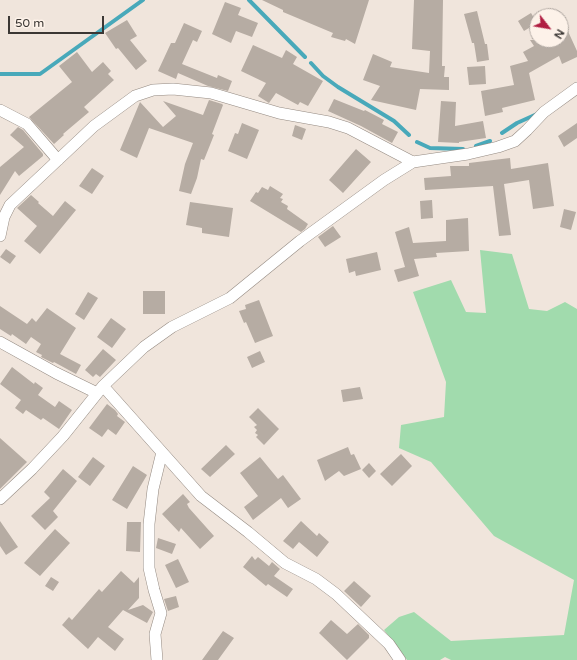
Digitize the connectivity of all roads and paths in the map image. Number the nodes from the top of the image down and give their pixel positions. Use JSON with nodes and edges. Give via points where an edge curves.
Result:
{"nodes":[{"id":1,"x":577,"y":88,"type":"edge"},
{"id":2,"x":0,"y":110,"type":"edge"},
{"id":3,"x":58,"y":160,"type":"junction"},
{"id":4,"x":414,"y":162,"type":"junction"},
{"id":5,"x":0,"y":236,"type":"edge"},
{"id":6,"x":0,"y":342,"type":"edge"},
{"id":7,"x":100,"y":389,"type":"junction"},
{"id":8,"x":162,"y":452,"type":"junction"},
{"id":9,"x":0,"y":499,"type":"edge"},
{"id":10,"x":157,"y":660,"type":"edge"},
{"id":11,"x":400,"y":660,"type":"edge"}],
"edges":[{"from":1,"to":4,"type":"street","via":[[544,112],[515,140],[468,154]]},
{"from":2,"to":3,"type":"street","via":[[27,124]]},
{"from":3,"to":4,"type":"street","via":[[94,126],[135,96],[153,90],[173,89],[211,93],[278,113],[329,122],[348,128]]},
{"from":3,"to":5,"type":"street","via":[[10,205],[4,217]]},
{"from":4,"to":7,"type":"street","via":[[384,180],[300,241],[230,298],[172,327],[144,347]]},
{"from":6,"to":7,"type":"street","via":[[56,373]]},
{"from":7,"to":8,"type":"street"},
{"from":7,"to":9,"type":"street","via":[[63,436]]},
{"from":8,"to":10,"type":"street","via":[[153,489],[149,524],[149,568],[161,613],[155,634]]},
{"from":8,"to":11,"type":"street","via":[[201,496],[285,563],[316,579],[336,594],[389,644]]}]}
